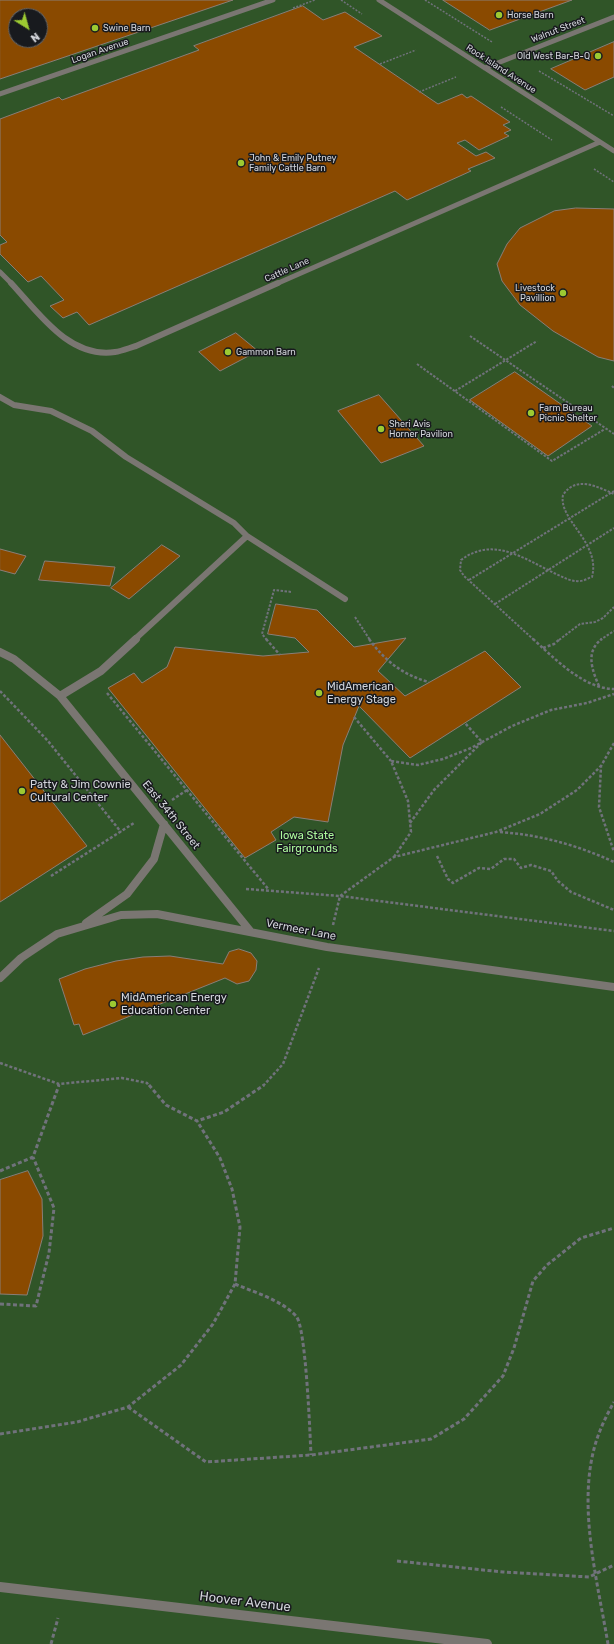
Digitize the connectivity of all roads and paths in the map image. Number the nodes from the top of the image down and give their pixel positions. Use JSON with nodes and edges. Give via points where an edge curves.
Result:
{"nodes":[{"id":1,"x":273,"y":0,"type":"edge"},
{"id":2,"x":379,"y":0,"type":"edge"},
{"id":3,"x":614,"y":17,"type":"edge"},
{"id":4,"x":416,"y":50,"type":"dead end"},
{"id":5,"x":380,"y":64,"type":"dead end"},
{"id":6,"x":485,"y":68,"type":"junction"},
{"id":7,"x":456,"y":77,"type":"dead end"},
{"id":8,"x":420,"y":92,"type":"dead end"},
{"id":9,"x":0,"y":94,"type":"edge"},
{"id":10,"x":600,"y":142,"type":"junction"},
{"id":11,"x":614,"y":151,"type":"edge"},
{"id":12,"x":0,"y":272,"type":"edge"},
{"id":13,"x":470,"y":336,"type":"dead end"},
{"id":14,"x":537,"y":341,"type":"dead end"},
{"id":15,"x":505,"y":361,"type":"junction"},
{"id":16,"x":417,"y":364,"type":"dead end"},
{"id":17,"x":455,"y":392,"type":"junction"},
{"id":18,"x":0,"y":397,"type":"edge"},
{"id":19,"x":605,"y":429,"type":"junction"},
{"id":20,"x":614,"y":434,"type":"edge"},
{"id":21,"x":613,"y":493,"type":"edge"},
{"id":22,"x":570,"y":518,"type":"junction"},
{"id":23,"x":614,"y":528,"type":"edge"},
{"id":24,"x":247,"y":536,"type":"junction"},
{"id":25,"x":587,"y":545,"type":"junction"},
{"id":26,"x":512,"y":554,"type":"junction"},
{"id":27,"x":548,"y":570,"type":"junction"},
{"id":28,"x":469,"y":580,"type":"junction"},
{"id":29,"x":298,"y":593,"type":"dead end"},
{"id":30,"x":345,"y":599,"type":"joint"},
{"id":31,"x":495,"y":604,"type":"junction"},
{"id":32,"x":614,"y":607,"type":"edge"},
{"id":33,"x":614,"y":631,"type":"edge"},
{"id":34,"x":544,"y":648,"type":"junction"},
{"id":35,"x":0,"y":652,"type":"edge"},
{"id":36,"x":280,"y":654,"type":"dead end"},
{"id":37,"x":93,"y":676,"type":"junction"},
{"id":38,"x":429,"y":682,"type":"dead end"},
{"id":39,"x":599,"y":686,"type":"junction"},
{"id":40,"x":614,"y":689,"type":"edge"},
{"id":41,"x":0,"y":691,"type":"edge"},
{"id":42,"x":614,"y":694,"type":"edge"},
{"id":43,"x":60,"y":696,"type":"junction"},
{"id":44,"x":354,"y":716,"type":"dead end"},
{"id":45,"x":466,"y":723,"type":"dead end"},
{"id":46,"x":482,"y":742,"type":"junction"},
{"id":47,"x":614,"y":743,"type":"edge"},
{"id":48,"x":391,"y":761,"type":"junction"},
{"id":49,"x":601,"y":766,"type":"junction"},
{"id":50,"x":187,"y":790,"type":"junction"},
{"id":51,"x":154,"y":811,"type":"junction"},
{"id":52,"x":164,"y":824,"type":"junction"},
{"id":53,"x":410,"y":824,"type":"junction"},
{"id":54,"x":121,"y":832,"type":"junction"},
{"id":55,"x":496,"y":832,"type":"junction"},
{"id":56,"x":614,"y":852,"type":"edge"},
{"id":57,"x":437,"y":856,"type":"dead end"},
{"id":58,"x":394,"y":857,"type":"junction"},
{"id":59,"x":614,"y":862,"type":"edge"},
{"id":60,"x":51,"y":876,"type":"dead end"},
{"id":61,"x":214,"y":886,"type":"junction"},
{"id":62,"x":270,"y":890,"type":"junction"},
{"id":63,"x":340,"y":896,"type":"junction"},
{"id":64,"x":614,"y":910,"type":"edge"},
{"id":65,"x":80,"y":928,"type":"junction"},
{"id":66,"x":614,"y":931,"type":"edge"},
{"id":67,"x":251,"y":932,"type":"junction"},
{"id":68,"x":327,"y":947,"type":"junction"},
{"id":69,"x":0,"y":978,"type":"edge"},
{"id":70,"x":614,"y":987,"type":"edge"},
{"id":71,"x":0,"y":1063,"type":"edge"},
{"id":72,"x":59,"y":1084,"type":"junction"},
{"id":73,"x":196,"y":1121,"type":"junction"},
{"id":74,"x":33,"y":1157,"type":"junction"},
{"id":75,"x":0,"y":1171,"type":"edge"},
{"id":76,"x":614,"y":1228,"type":"edge"},
{"id":77,"x":235,"y":1284,"type":"junction"},
{"id":78,"x":0,"y":1304,"type":"edge"},
{"id":79,"x":614,"y":1402,"type":"edge"},
{"id":80,"x":128,"y":1407,"type":"junction"},
{"id":81,"x":0,"y":1434,"type":"edge"},
{"id":82,"x":311,"y":1455,"type":"junction"},
{"id":83,"x":398,"y":1561,"type":"dead end"},
{"id":84,"x":614,"y":1565,"type":"edge"},
{"id":85,"x":597,"y":1573,"type":"junction"},
{"id":86,"x":0,"y":1587,"type":"edge"},
{"id":87,"x":487,"y":1644,"type":"edge"},
{"id":88,"x":608,"y":1644,"type":"edge"}],
"edges":[{"from":1,"to":9,"type":"lane","name":"Logan Avenue"},
{"from":2,"to":6,"type":"lane","name":"Rock Island Avenue"},
{"from":3,"to":6,"type":"lane","name":"Walnut Street"},
{"from":4,"to":5,"type":"path"},
{"from":6,"to":10,"type":"lane","name":"Rock Island Avenue"},
{"from":7,"to":8,"type":"path"},
{"from":10,"to":11,"type":"lane","name":"Rock Island Avenue"},
{"from":10,"to":12,"type":"lane","name":"Cattle Lane","via":[[144,343],[114,352],[96,352],[75,346],[61,336]]},
{"from":13,"to":15,"type":"path"},
{"from":14,"to":15,"type":"path"},
{"from":15,"to":17,"type":"path"},
{"from":15,"to":19,"type":"path"},
{"from":16,"to":17,"type":"path"},
{"from":17,"to":19,"type":"path","via":[[552,461]]},
{"from":18,"to":24,"type":"lane","via":[[14,405],[52,411],[92,431],[126,457],[234,523]]},
{"from":19,"to":20,"type":"path"},
{"from":21,"to":22,"type":"path"},
{"from":21,"to":22,"type":"path","via":[[592,484],[570,487],[562,493],[561,500]]},
{"from":22,"to":25,"type":"path"},
{"from":22,"to":26,"type":"path"},
{"from":23,"to":25,"type":"path"},
{"from":24,"to":30,"type":"lane"},
{"from":24,"to":37,"type":"lane"},
{"from":25,"to":27,"type":"path"},
{"from":25,"to":27,"type":"path","via":[[594,558],[596,570],[592,577],[581,581],[570,580]]},
{"from":26,"to":27,"type":"path"},
{"from":26,"to":28,"type":"path"},
{"from":26,"to":28,"type":"path","via":[[489,547],[472,551],[461,560],[460,570]]},
{"from":27,"to":31,"type":"path"},
{"from":28,"to":31,"type":"path"},
{"from":29,"to":36,"type":"path","via":[[274,590],[262,634]]},
{"from":30,"to":38,"type":"path","via":[[366,633],[388,659],[406,674]]},
{"from":31,"to":34,"type":"path"},
{"from":32,"to":34,"type":"path","via":[[607,617],[592,624],[580,624],[554,644]]},
{"from":33,"to":39,"type":"path","via":[[596,644],[592,655],[592,670]]},
{"from":34,"to":39,"type":"path","via":[[560,664],[583,680]]},
{"from":35,"to":43,"type":"lane","name":"East 34th Street","via":[[14,659]]},
{"from":37,"to":43,"type":"lane"},
{"from":37,"to":50,"type":"path"},
{"from":39,"to":40,"type":"path"},
{"from":41,"to":54,"type":"path","via":[[20,709]]},
{"from":42,"to":46,"type":"path","via":[[587,703],[551,710]]},
{"from":43,"to":51,"type":"lane","name":"East 34th Street"},
{"from":44,"to":48,"type":"path"},
{"from":45,"to":46,"type":"path"},
{"from":46,"to":48,"type":"path","via":[[443,759],[418,765]]},
{"from":46,"to":53,"type":"path","via":[[420,804]]},
{"from":47,"to":49,"type":"path"},
{"from":48,"to":53,"type":"path","via":[[408,801]]},
{"from":49,"to":55,"type":"path","via":[[577,790],[540,814]]},
{"from":49,"to":56,"type":"path","via":[[599,807]]},
{"from":50,"to":51,"type":"path"},
{"from":50,"to":62,"type":"path"},
{"from":51,"to":52,"type":"lane","name":"East 34th Street"},
{"from":51,"to":54,"type":"path"},
{"from":52,"to":61,"type":"lane","name":"East 34th Street"},
{"from":52,"to":65,"type":"lane","via":[[154,859],[128,894]]},
{"from":53,"to":58,"type":"path","via":[[411,832]]},
{"from":54,"to":60,"type":"path"},
{"from":55,"to":58,"type":"path"},
{"from":55,"to":59,"type":"path","via":[[525,833],[562,840]]},
{"from":57,"to":64,"type":"path","via":[[448,879],[453,883],[479,868],[491,869],[504,859],[514,859],[520,868],[531,865],[551,871],[571,892]]},
{"from":58,"to":63,"type":"path"},
{"from":61,"to":62,"type":"path"},
{"from":61,"to":67,"type":"lane","name":"East 34th Street"},
{"from":62,"to":63,"type":"path"},
{"from":63,"to":66,"type":"path"},
{"from":63,"to":68,"type":"path"},
{"from":65,"to":67,"type":"lane","name":"Vermeer Lane","via":[[121,915],[157,914]]},
{"from":65,"to":69,"type":"lane","name":"Vermeer Lane","via":[[57,934],[21,958]]},
{"from":67,"to":68,"type":"lane","name":"Vermeer Lane"},
{"from":68,"to":70,"type":"lane","name":"Vermeer Lane"},
{"from":68,"to":73,"type":"path","via":[[283,1064],[263,1086],[224,1112]]},
{"from":71,"to":72,"type":"path"},
{"from":72,"to":73,"type":"path","via":[[122,1078],[147,1083],[166,1105]]},
{"from":72,"to":74,"type":"path"},
{"from":73,"to":77,"type":"path","via":[[220,1158],[232,1189],[240,1227]]},
{"from":74,"to":75,"type":"path"},
{"from":74,"to":78,"type":"path","via":[[54,1208],[49,1253],[36,1306]]},
{"from":76,"to":82,"type":"path","via":[[581,1238],[547,1265],[533,1281],[504,1376],[464,1419],[431,1438]]},
{"from":77,"to":80,"type":"path","via":[[213,1324],[181,1365]]},
{"from":77,"to":82,"type":"path","via":[[284,1305],[298,1318],[306,1370]]},
{"from":79,"to":85,"type":"path","via":[[604,1420],[591,1460],[587,1504]]},
{"from":80,"to":81,"type":"path","via":[[77,1422]]},
{"from":80,"to":82,"type":"path","via":[[206,1462]]},
{"from":83,"to":85,"type":"path","via":[[503,1572],[589,1577]]},
{"from":84,"to":85,"type":"path"},
{"from":85,"to":88,"type":"path"},
{"from":86,"to":87,"type":"lane","name":"Hoover Avenue"}]}
